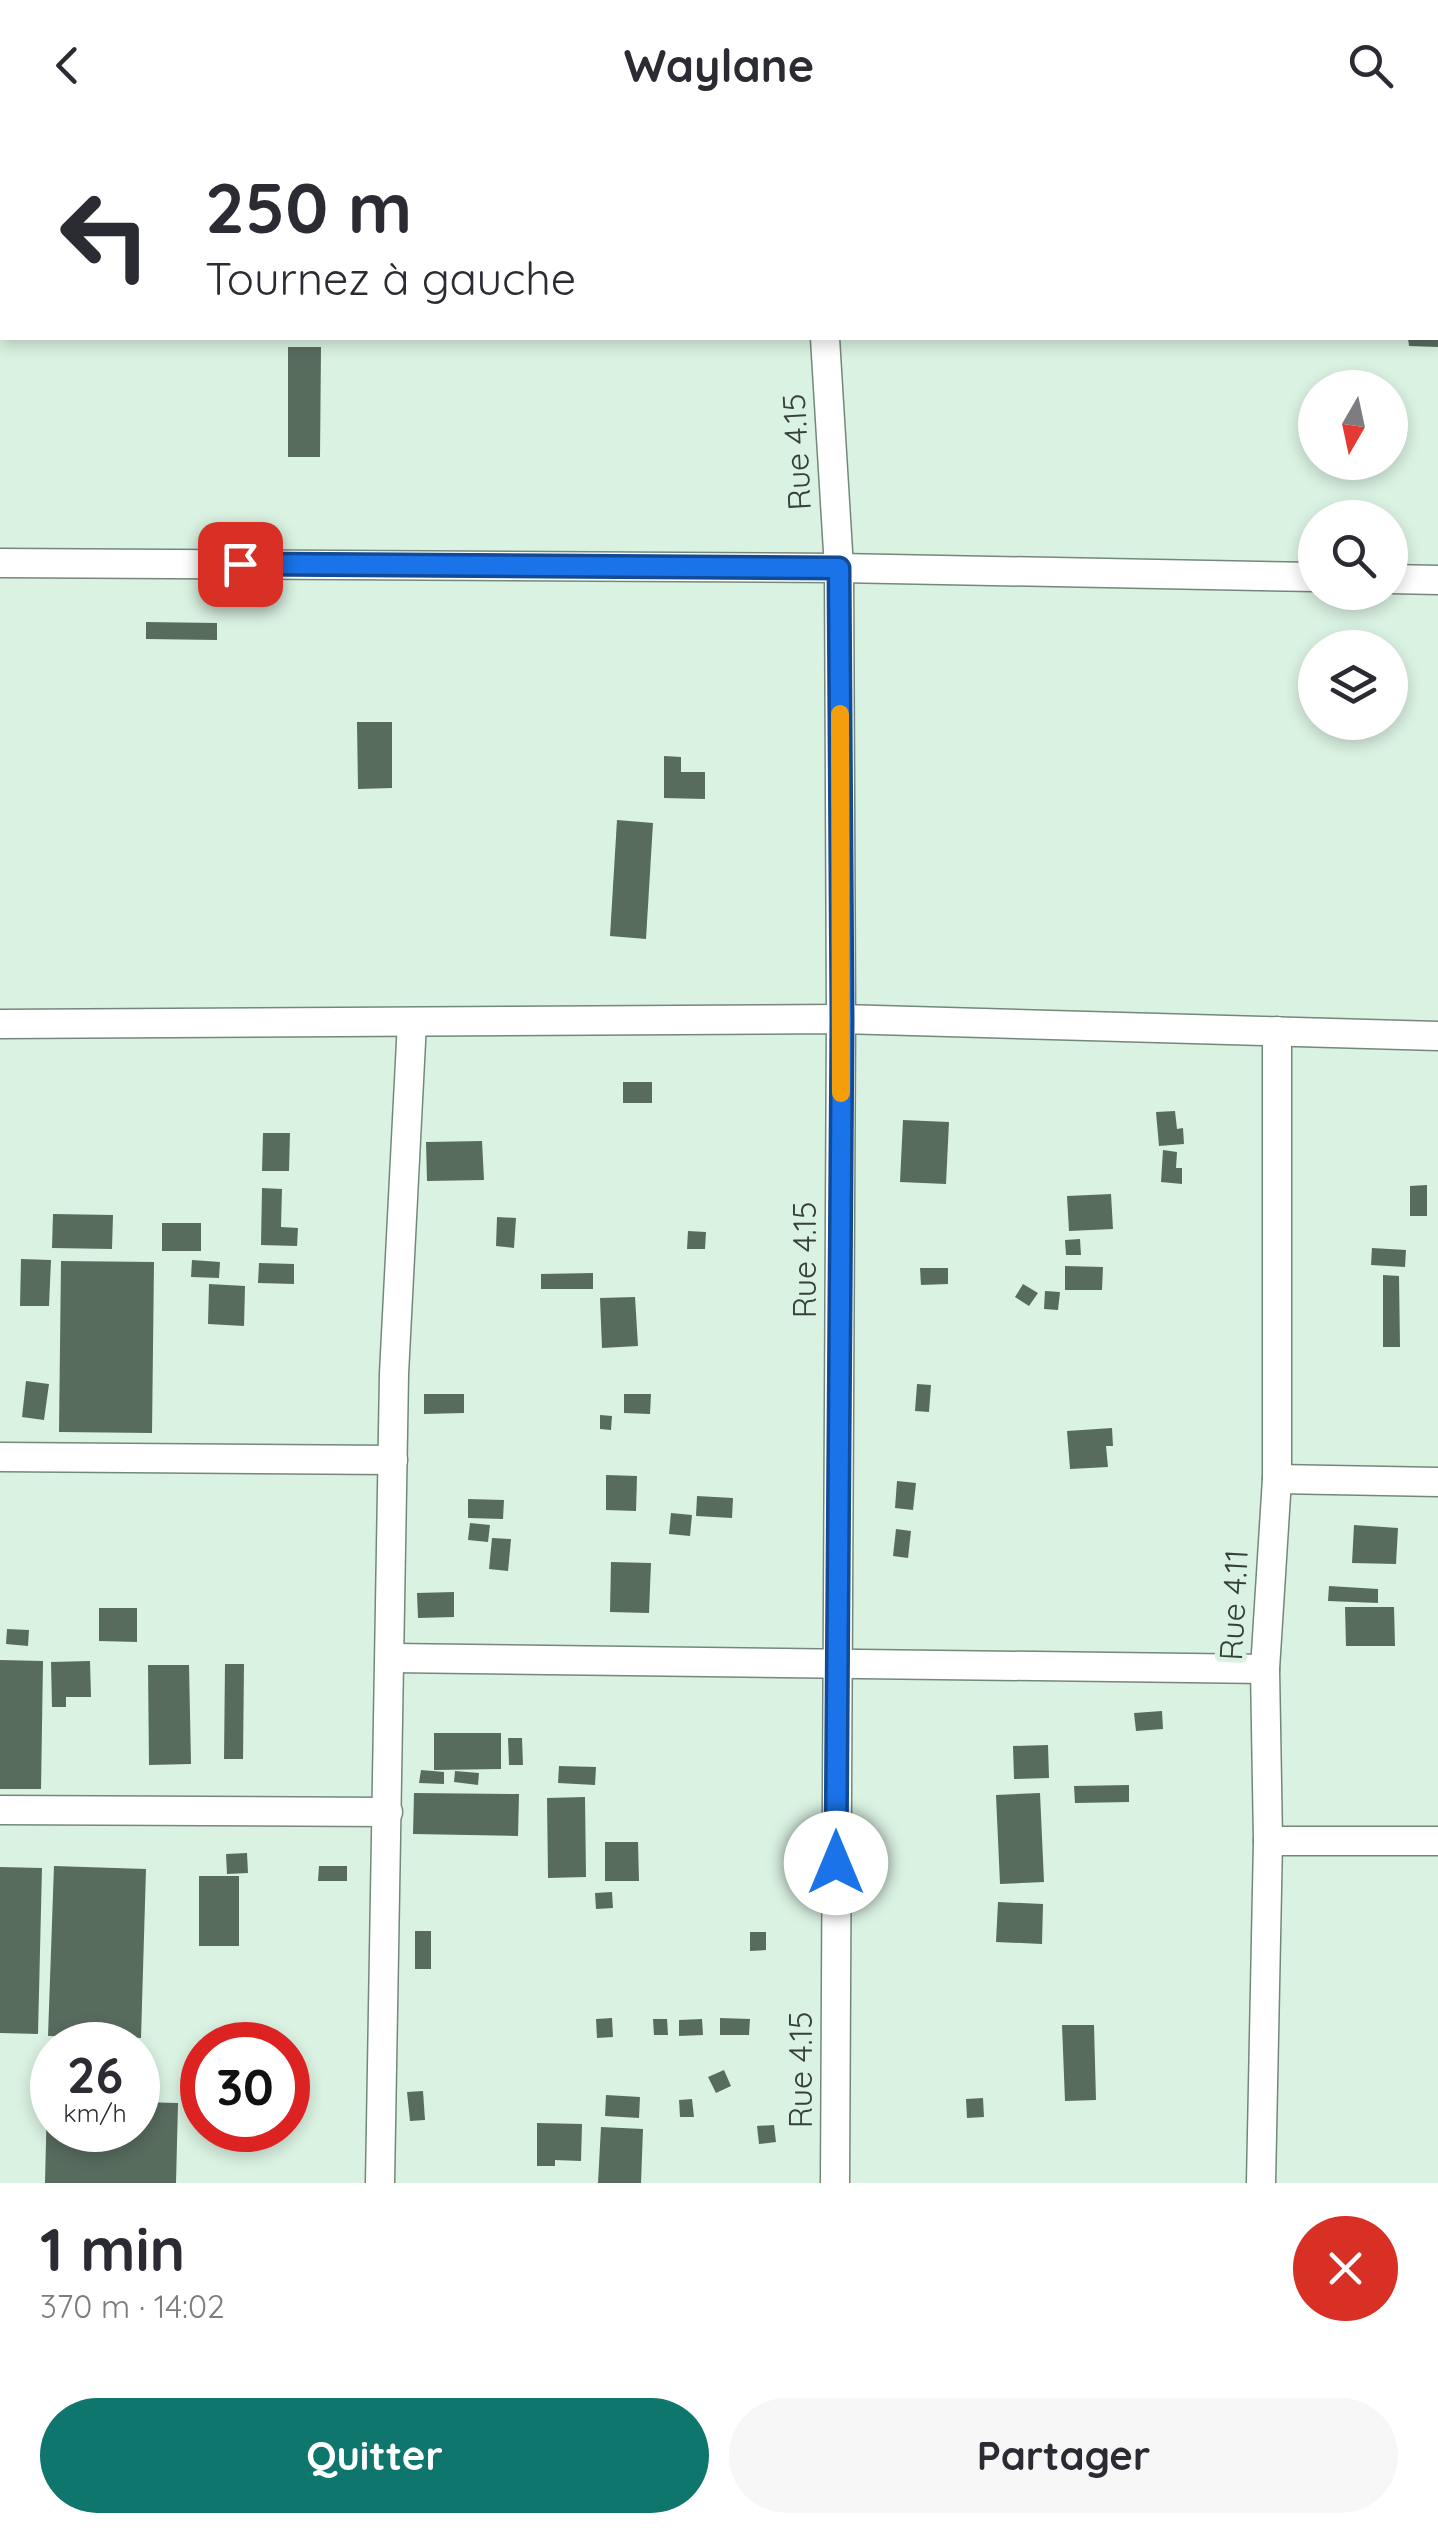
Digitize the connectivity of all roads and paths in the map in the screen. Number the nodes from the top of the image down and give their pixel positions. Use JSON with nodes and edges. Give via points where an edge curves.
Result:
{"nodes":[{"id":1,"x":825,"y":340,"type":"edge"},
{"id":2,"x":0,"y":563,"type":"edge"},
{"id":3,"x":839,"y":568,"type":"junction"},
{"id":4,"x":1298,"y":577,"type":"edge"},
{"id":5,"x":1408,"y":579,"type":"edge"},
{"id":6,"x":1438,"y":580,"type":"edge"},
{"id":7,"x":842,"y":1019,"type":"junction"},
{"id":8,"x":412,"y":1022,"type":"junction"},
{"id":9,"x":0,"y":1024,"type":"edge"},
{"id":10,"x":1278,"y":1031,"type":"junction"},
{"id":11,"x":1438,"y":1036,"type":"edge"},
{"id":12,"x":0,"y":1457,"type":"edge"},
{"id":13,"x":393,"y":1460,"type":"junction"},
{"id":14,"x":1277,"y":1479,"type":"junction"},
{"id":15,"x":1438,"y":1482,"type":"edge"},
{"id":16,"x":391,"y":1658,"type":"junction"},
{"id":17,"x":838,"y":1663,"type":"junction"},
{"id":18,"x":1265,"y":1669,"type":"junction"},
{"id":19,"x":0,"y":1810,"type":"edge"},
{"id":20,"x":388,"y":1812,"type":"junction"},
{"id":21,"x":1268,"y":1841,"type":"junction"},
{"id":22,"x":1438,"y":1842,"type":"edge"},
{"id":23,"x":380,"y":2183,"type":"edge"},
{"id":24,"x":835,"y":2183,"type":"edge"},
{"id":25,"x":1262,"y":2183,"type":"edge"}],
"edges":[{"from":1,"to":3,"type":"street","name":"Rue 4.15"},
{"from":2,"to":3,"type":"street"},
{"from":3,"to":4,"type":"street"},
{"from":3,"to":7,"type":"street","name":"Rue 4.15"},
{"from":5,"to":6,"type":"street"},
{"from":7,"to":8,"type":"street"},
{"from":7,"to":10,"type":"street"},
{"from":7,"to":17,"type":"street","name":"Rue 4.15"},
{"from":8,"to":9,"type":"street"},
{"from":8,"to":13,"type":"street"},
{"from":10,"to":11,"type":"street"},
{"from":10,"to":14,"type":"street","name":"Rue 4.11"},
{"from":12,"to":13,"type":"street"},
{"from":13,"to":16,"type":"street"},
{"from":14,"to":15,"type":"street"},
{"from":14,"to":18,"type":"street","name":"Rue 4.11"},
{"from":16,"to":17,"type":"street"},
{"from":16,"to":20,"type":"street"},
{"from":17,"to":18,"type":"street"},
{"from":17,"to":24,"type":"street","name":"Rue 4.15"},
{"from":18,"to":21,"type":"street","name":"Rue 4.11"},
{"from":19,"to":20,"type":"street"},
{"from":20,"to":23,"type":"street"},
{"from":21,"to":22,"type":"street"},
{"from":21,"to":25,"type":"street","name":"Rue 4.11"}]}
